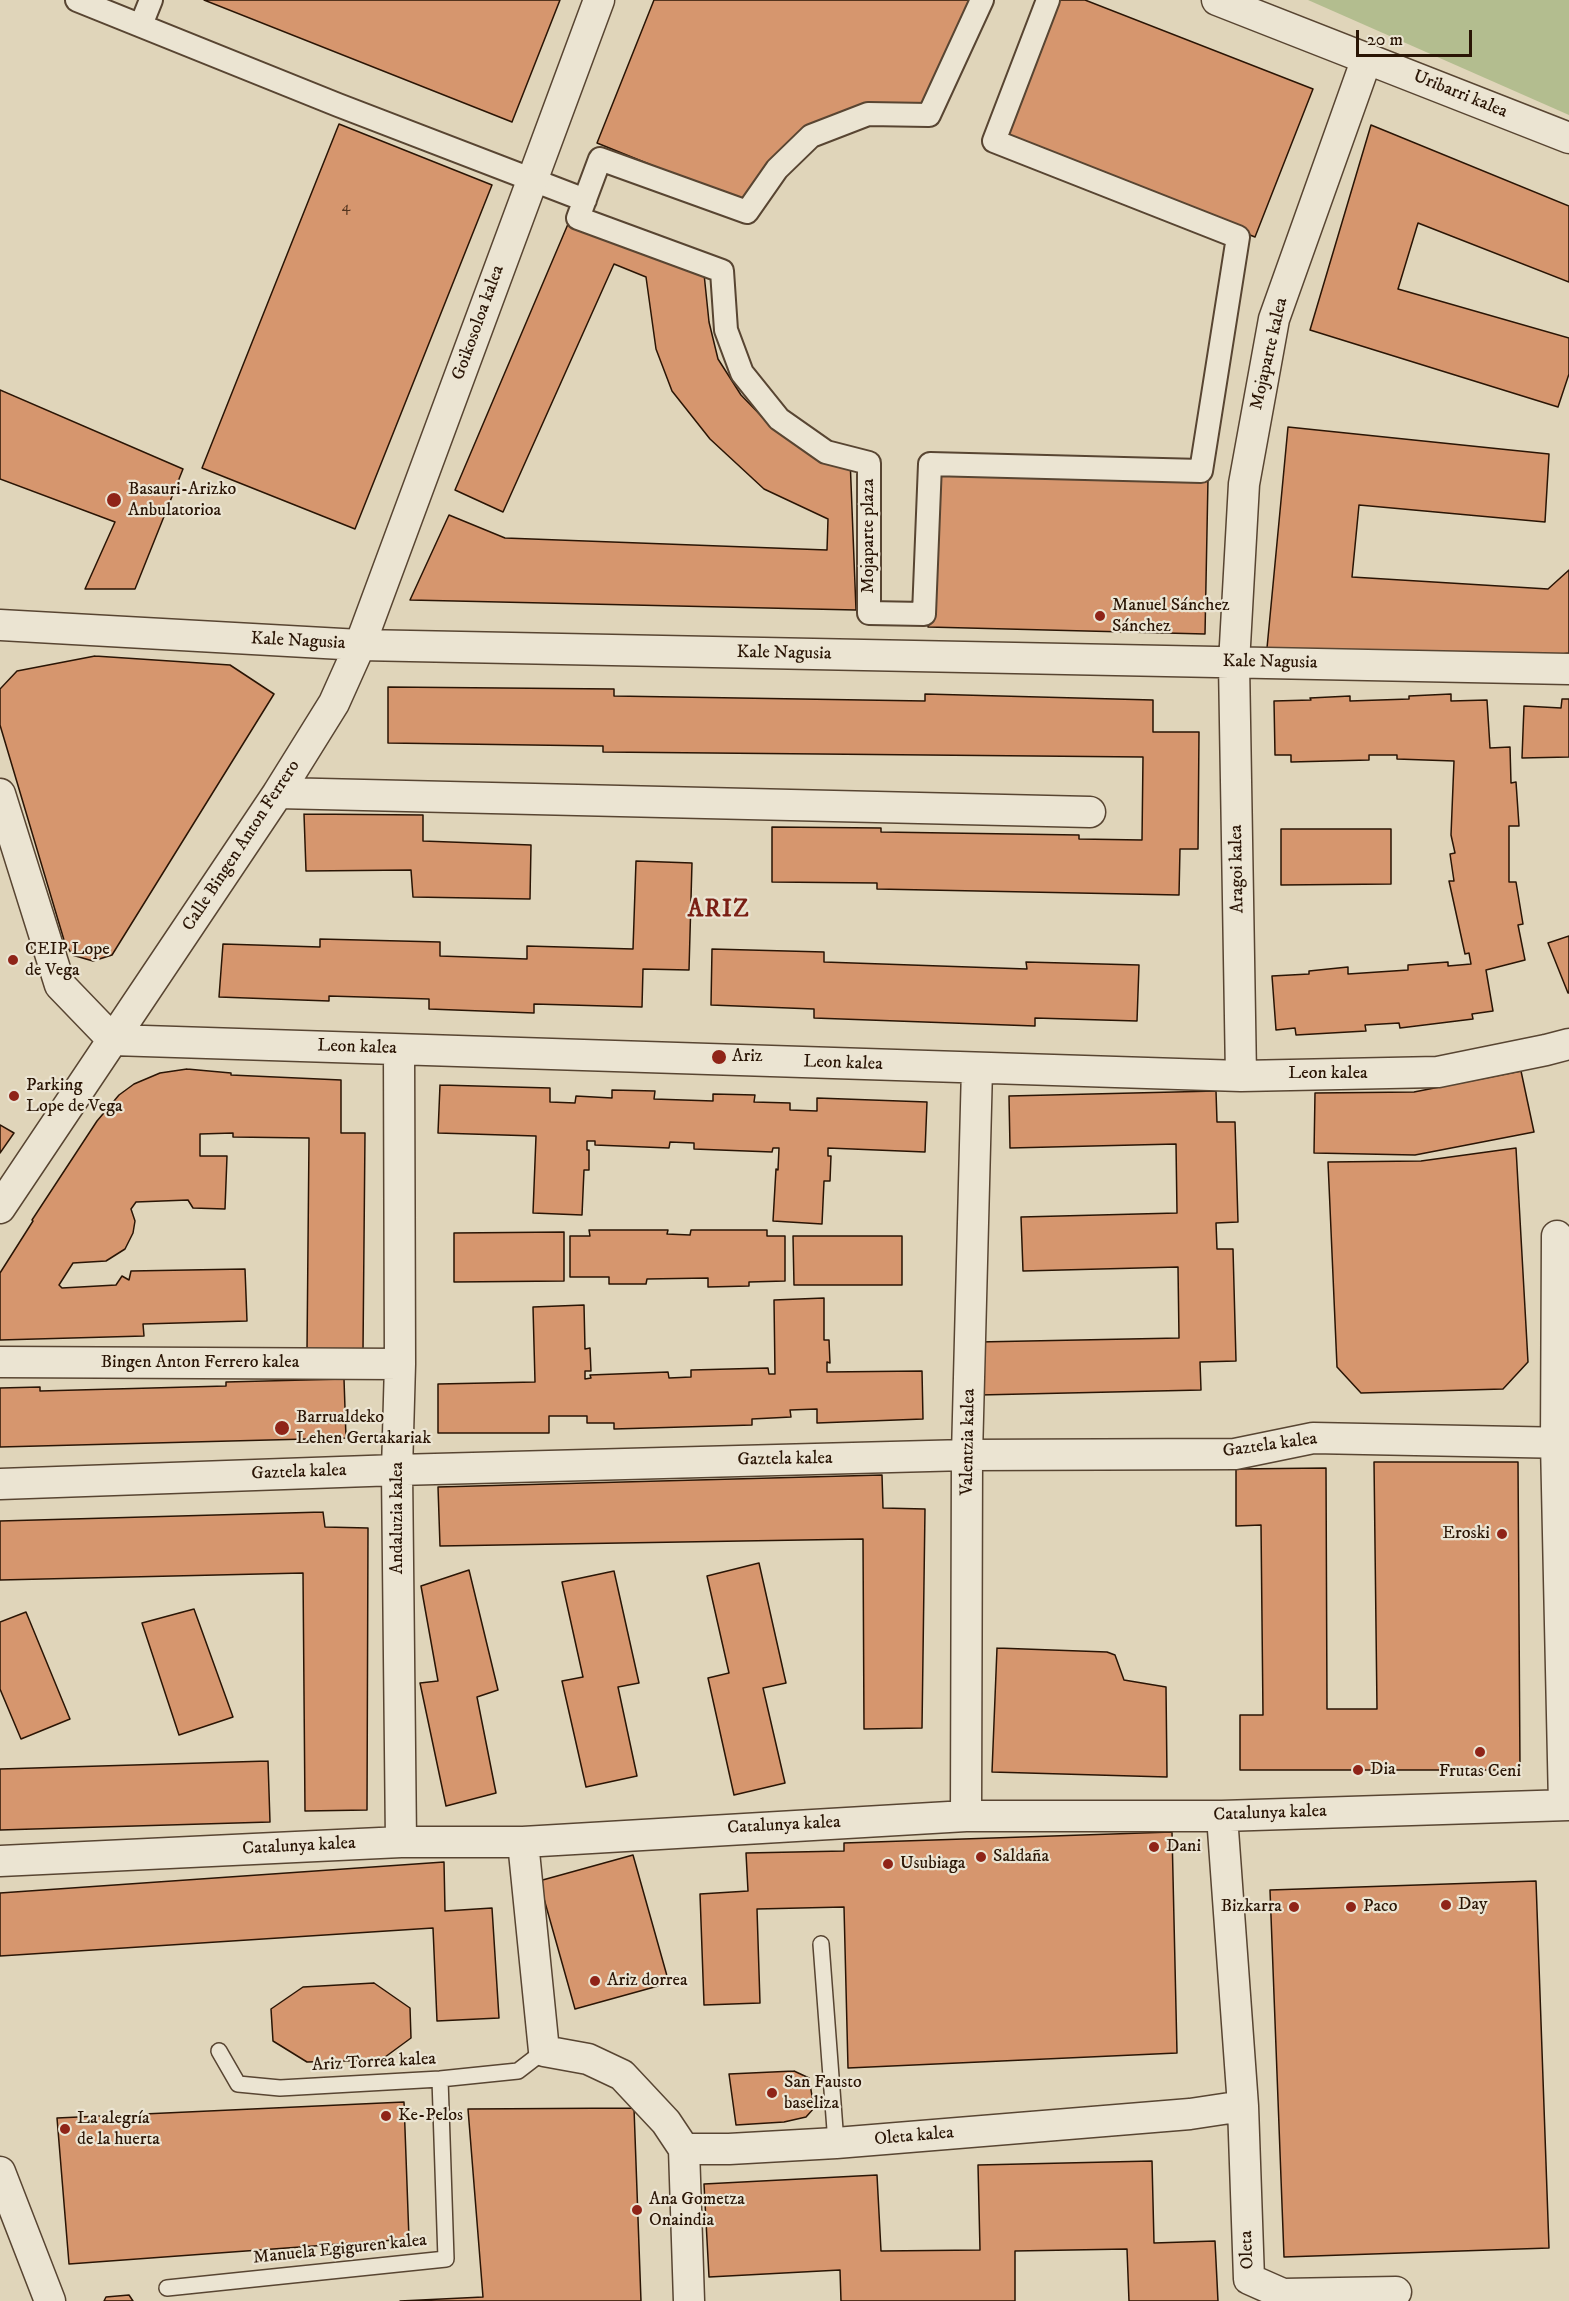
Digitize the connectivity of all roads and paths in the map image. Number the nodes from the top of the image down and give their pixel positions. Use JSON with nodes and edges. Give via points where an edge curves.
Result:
{"nodes":[{"id":1,"x":77,"y":0,"type":"edge"},
{"id":2,"x":151,"y":0,"type":"edge"},
{"id":3,"x":599,"y":0,"type":"edge"},
{"id":4,"x":982,"y":0,"type":"edge"},
{"id":5,"x":1048,"y":0,"type":"edge"},
{"id":6,"x":1217,"y":0,"type":"edge"},
{"id":7,"x":141,"y":26,"type":"junction"},
{"id":8,"x":1366,"y":58,"type":"junction"},
{"id":9,"x":1569,"y":138,"type":"edge"},
{"id":10,"x":532,"y":179,"type":"junction"},
{"id":11,"x":585,"y":200,"type":"junction"},
{"id":12,"x":0,"y":625,"type":"edge"},
{"id":13,"x":360,"y":645,"type":"junction"},
{"id":14,"x":1234,"y":663,"type":"junction"},
{"id":15,"x":1569,"y":669,"type":"edge"},
{"id":16,"x":278,"y":793,"type":"junction"},
{"id":17,"x":0,"y":794,"type":"edge"},
{"id":18,"x":1090,"y":812,"type":"dead end"},
{"id":19,"x":113,"y":1040,"type":"junction"},
{"id":20,"x":1569,"y":1044,"type":"edge"},
{"id":21,"x":399,"y":1050,"type":"junction"},
{"id":22,"x":977,"y":1068,"type":"junction"},
{"id":23,"x":1241,"y":1076,"type":"junction"},
{"id":24,"x":0,"y":1208,"type":"edge"},
{"id":25,"x":1557,"y":1236,"type":"dead end"},
{"id":26,"x":0,"y":1362,"type":"edge"},
{"id":27,"x":400,"y":1364,"type":"junction"},
{"id":28,"x":1562,"y":1443,"type":"edge"},
{"id":29,"x":968,"y":1455,"type":"junction"},
{"id":30,"x":397,"y":1470,"type":"junction"},
{"id":31,"x":0,"y":1484,"type":"edge"},
{"id":32,"x":1566,"y":1805,"type":"edge"},
{"id":33,"x":966,"y":1816,"type":"junction"},
{"id":34,"x":1222,"y":1816,"type":"junction"},
{"id":35,"x":401,"y":1842,"type":"junction"},
{"id":36,"x":522,"y":1842,"type":"junction"},
{"id":37,"x":0,"y":1861,"type":"edge"},
{"id":38,"x":820,"y":1944,"type":"dead end"},
{"id":39,"x":219,"y":2051,"type":"dead end"},
{"id":40,"x":544,"y":2051,"type":"junction"},
{"id":41,"x":440,"y":2079,"type":"junction"},
{"id":42,"x":1242,"y":2106,"type":"junction"},
{"id":43,"x":836,"y":2144,"type":"junction"},
{"id":44,"x":684,"y":2150,"type":"junction"},
{"id":45,"x":0,"y":2172,"type":"edge"},
{"id":46,"x":167,"y":2288,"type":"dead end"},
{"id":47,"x":1396,"y":2292,"type":"dead end"},
{"id":48,"x":50,"y":2301,"type":"edge"},
{"id":49,"x":689,"y":2301,"type":"edge"}],
"edges":[{"from":1,"to":7,"type":"street"},
{"from":2,"to":7,"type":"street"},
{"from":3,"to":10,"type":"street","name":"Goikosoloa kalea"},
{"from":4,"to":11,"type":"street","name":"Mojaparte plaza","via":[[929,115],[868,114],[811,136],[777,169],[747,212],[600,159]]},
{"from":5,"to":11,"type":"street","name":"Mojaparte plaza","via":[[994,141],[1238,237],[1201,471],[930,464],[924,614],[869,613],[869,463],[826,452],[779,419],[742,373],[726,330],[722,271],[578,218]]},
{"from":6,"to":8,"type":"street","name":"Uribarri kalea"},
{"from":7,"to":10,"type":"street"},
{"from":8,"to":9,"type":"street","name":"Uribarri kalea"},
{"from":8,"to":14,"type":"street","name":"Mojaparte kalea","via":[[1274,319],[1244,484]]},
{"from":10,"to":11,"type":"street"},
{"from":10,"to":13,"type":"street","name":"Goikosoloa kalea"},
{"from":12,"to":13,"type":"street","name":"Kale Nagusia"},
{"from":13,"to":14,"type":"street","name":"Kale Nagusia"},
{"from":13,"to":16,"type":"street","name":"Calle Bingen Anton Ferrero","via":[[334,703]]},
{"from":14,"to":15,"type":"street","name":"Kale Nagusia"},
{"from":14,"to":23,"type":"street","name":"Aragoi kalea"},
{"from":16,"to":18,"type":"street"},
{"from":16,"to":19,"type":"street","name":"Calle Bingen Anton Ferrero"},
{"from":17,"to":19,"type":"street","via":[[60,985]]},
{"from":19,"to":21,"type":"street","name":"Leon kalea"},
{"from":19,"to":24,"type":"street"},
{"from":20,"to":23,"type":"street","name":"Leon kalea","via":[[1438,1072]]},
{"from":21,"to":22,"type":"street","name":"Leon kalea"},
{"from":21,"to":27,"type":"street","name":"Andaluzia kalea"},
{"from":22,"to":23,"type":"street","name":"Leon kalea"},
{"from":22,"to":29,"type":"street","name":"Valentzia kalea"},
{"from":25,"to":28,"type":"street"},
{"from":26,"to":27,"type":"street","name":"Bingen Anton Ferrero kalea"},
{"from":27,"to":30,"type":"street","name":"Andaluzia kalea"},
{"from":28,"to":29,"type":"street","name":"Gaztela kalea","via":[[1313,1438],[1235,1454]]},
{"from":28,"to":32,"type":"street"},
{"from":29,"to":30,"type":"street","name":"Gaztela kalea"},
{"from":29,"to":33,"type":"street","name":"Valentzia kalea"},
{"from":30,"to":31,"type":"street","name":"Gaztela kalea"},
{"from":30,"to":35,"type":"street","name":"Andaluzia kalea"},
{"from":32,"to":34,"type":"street","name":"Catalunya kalea"},
{"from":33,"to":34,"type":"street","name":"Catalunya kalea"},
{"from":33,"to":36,"type":"street","name":"Catalunya kalea"},
{"from":34,"to":42,"type":"street"},
{"from":35,"to":36,"type":"street","name":"Catalunya kalea"},
{"from":35,"to":37,"type":"street","name":"Catalunya kalea"},
{"from":36,"to":40,"type":"street"},
{"from":38,"to":43,"type":"lane"},
{"from":39,"to":41,"type":"lane","name":"Ariz Torrea kalea","via":[[238,2084],[280,2088]]},
{"from":40,"to":41,"type":"lane","name":"Ariz Torrea kalea","via":[[518,2071]]},
{"from":40,"to":44,"type":"street","via":[[588,2059],[622,2076],[666,2122]]},
{"from":41,"to":46,"type":"lane","name":"Manuela Egiguren kalea","via":[[446,2259]]},
{"from":42,"to":43,"type":"street","name":"Oleta kalea","via":[[1190,2114]]},
{"from":42,"to":47,"type":"street","name":"Oleta","via":[[1249,2279],[1283,2294]]},
{"from":43,"to":44,"type":"street","name":"Oleta kalea"},
{"from":44,"to":49,"type":"street"},
{"from":45,"to":48,"type":"street"}]}
